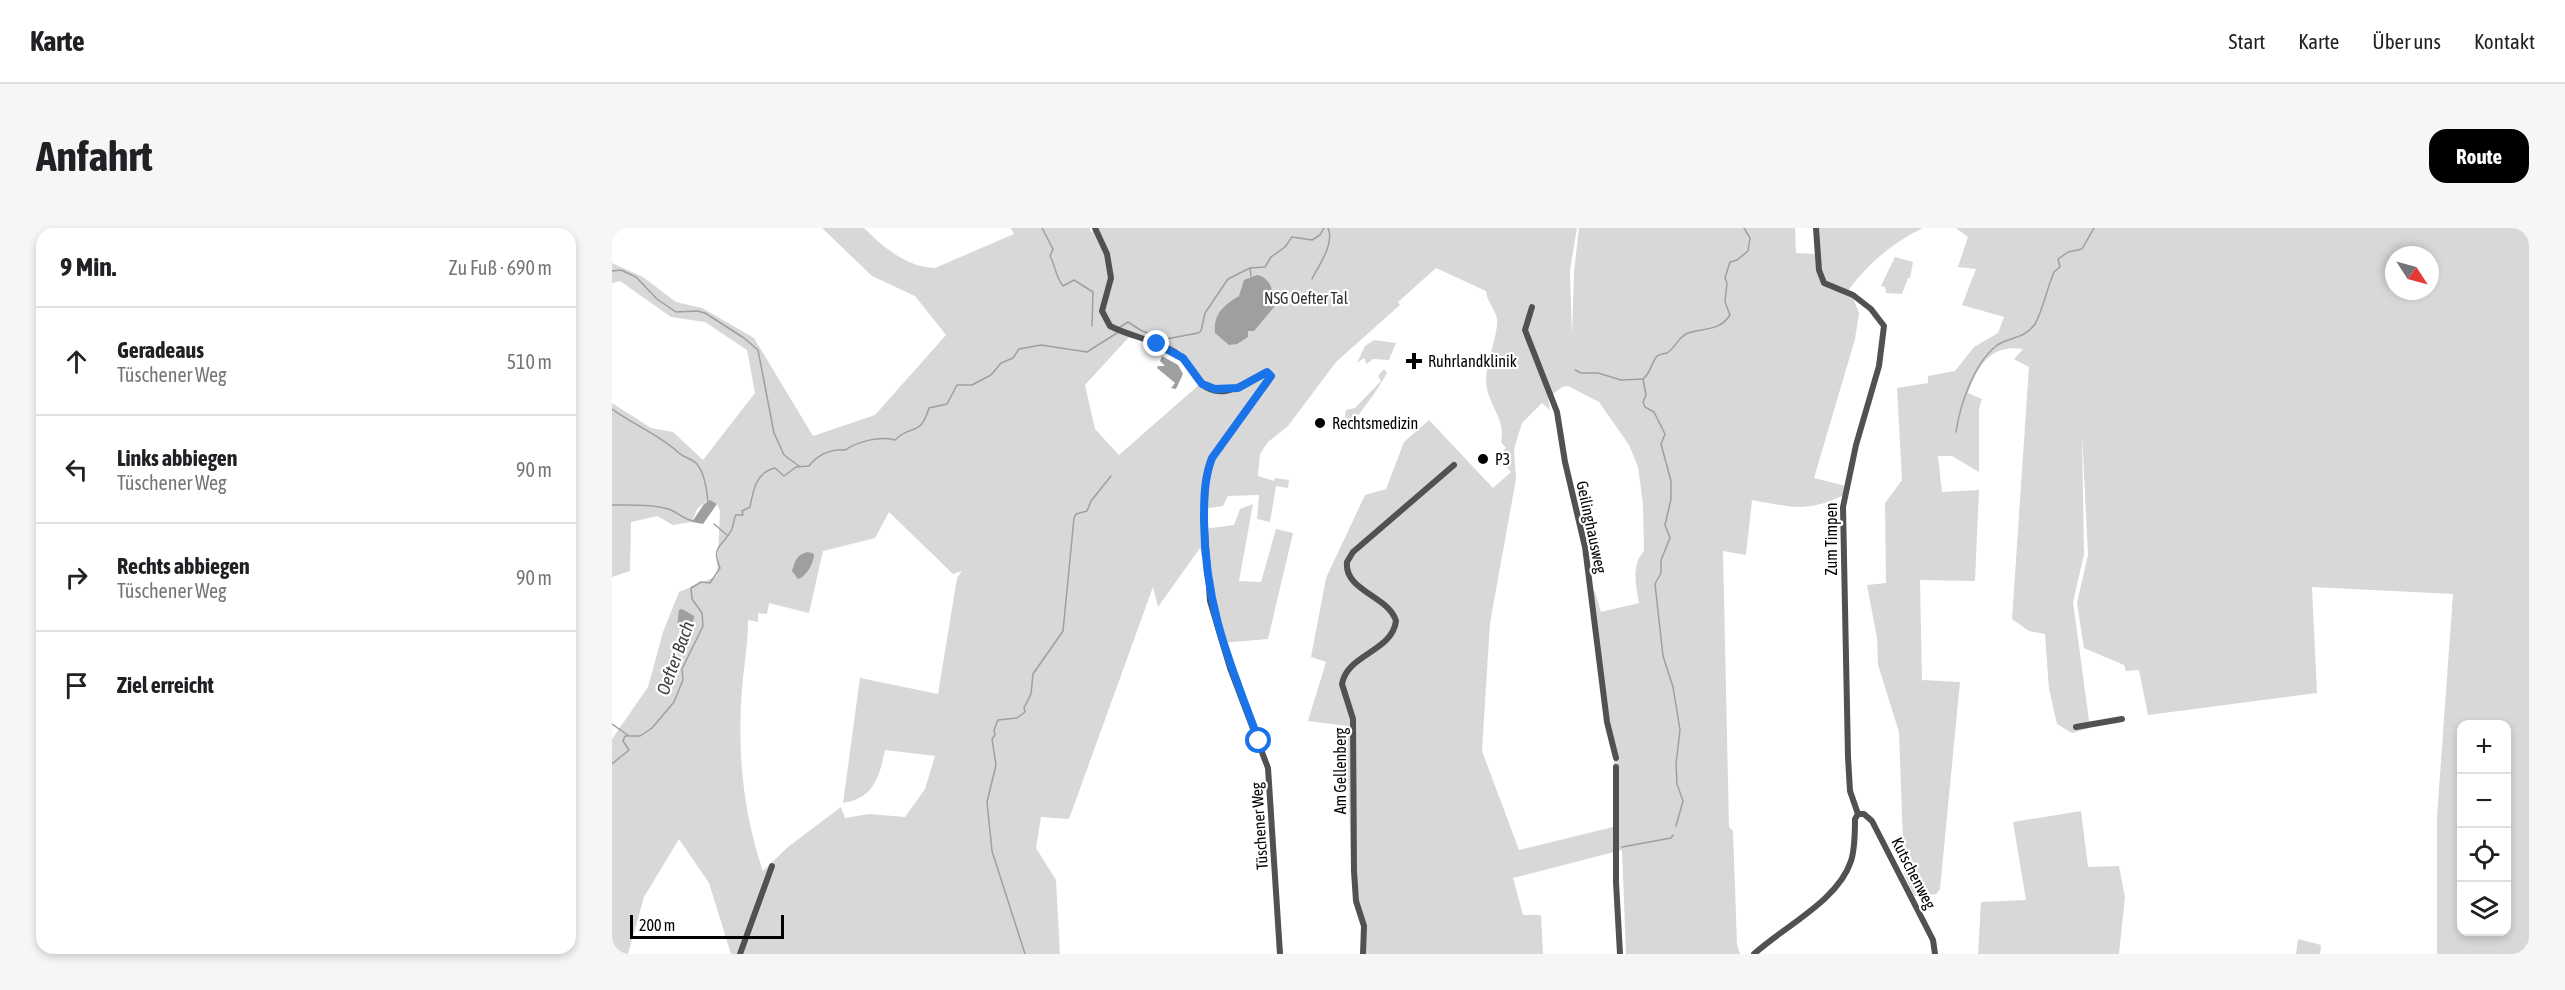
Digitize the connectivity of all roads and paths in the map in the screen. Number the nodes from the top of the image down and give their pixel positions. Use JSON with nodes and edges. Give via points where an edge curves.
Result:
{"nodes":[{"id":1,"x":1095,"y":228,"type":"edge"},
{"id":2,"x":1816,"y":228,"type":"edge"},
{"id":3,"x":1532,"y":307,"type":"dead end"},
{"id":4,"x":1454,"y":465,"type":"dead end"},
{"id":5,"x":2122,"y":719,"type":"dead end"},
{"id":6,"x":2076,"y":727,"type":"dead end"},
{"id":7,"x":1616,"y":758,"type":"dead end"},
{"id":8,"x":1616,"y":767,"type":"dead end"},
{"id":9,"x":1858,"y":814,"type":"junction"},
{"id":10,"x":772,"y":866,"type":"dead end"},
{"id":11,"x":740,"y":954,"type":"edge"},
{"id":12,"x":1280,"y":954,"type":"edge"},
{"id":13,"x":1363,"y":954,"type":"edge"},
{"id":14,"x":1620,"y":954,"type":"edge"},
{"id":15,"x":1754,"y":954,"type":"edge"},
{"id":16,"x":1935,"y":954,"type":"edge"}],
"edges":[{"from":1,"to":12,"type":"street","name":"Tüschener Weg","via":[[1107,254],[1111,278],[1102,311],[1110,326],[1173,351],[1209,387],[1232,390],[1267,372],[1271,376],[1212,458],[1205,485],[1204,532],[1210,601],[1230,668],[1268,768]]},
{"from":2,"to":9,"type":"street","name":"Zum Timpen","via":[[1824,284],[1852,295],[1871,309],[1884,326],[1877,376],[1843,507],[1848,757],[1850,791]]},
{"from":3,"to":7,"type":"street","name":"Geilinghausweg","via":[[1526,330],[1557,411],[1587,555],[1607,722]]},
{"from":4,"to":13,"type":"street","name":"Am Gellenberg","via":[[1353,552],[1347,562],[1350,578],[1390,609],[1396,621],[1393,632],[1349,669],[1342,684],[1353,719],[1354,871],[1356,901],[1364,926]]},
{"from":5,"to":6,"type":"street"},
{"from":8,"to":14,"type":"street"},
{"from":9,"to":15,"type":"street","via":[[1851,861],[1834,886],[1812,910]]},
{"from":9,"to":16,"type":"street","name":"Kutschenweg","via":[[1872,821],[1933,940]]},
{"from":10,"to":11,"type":"street"}]}
